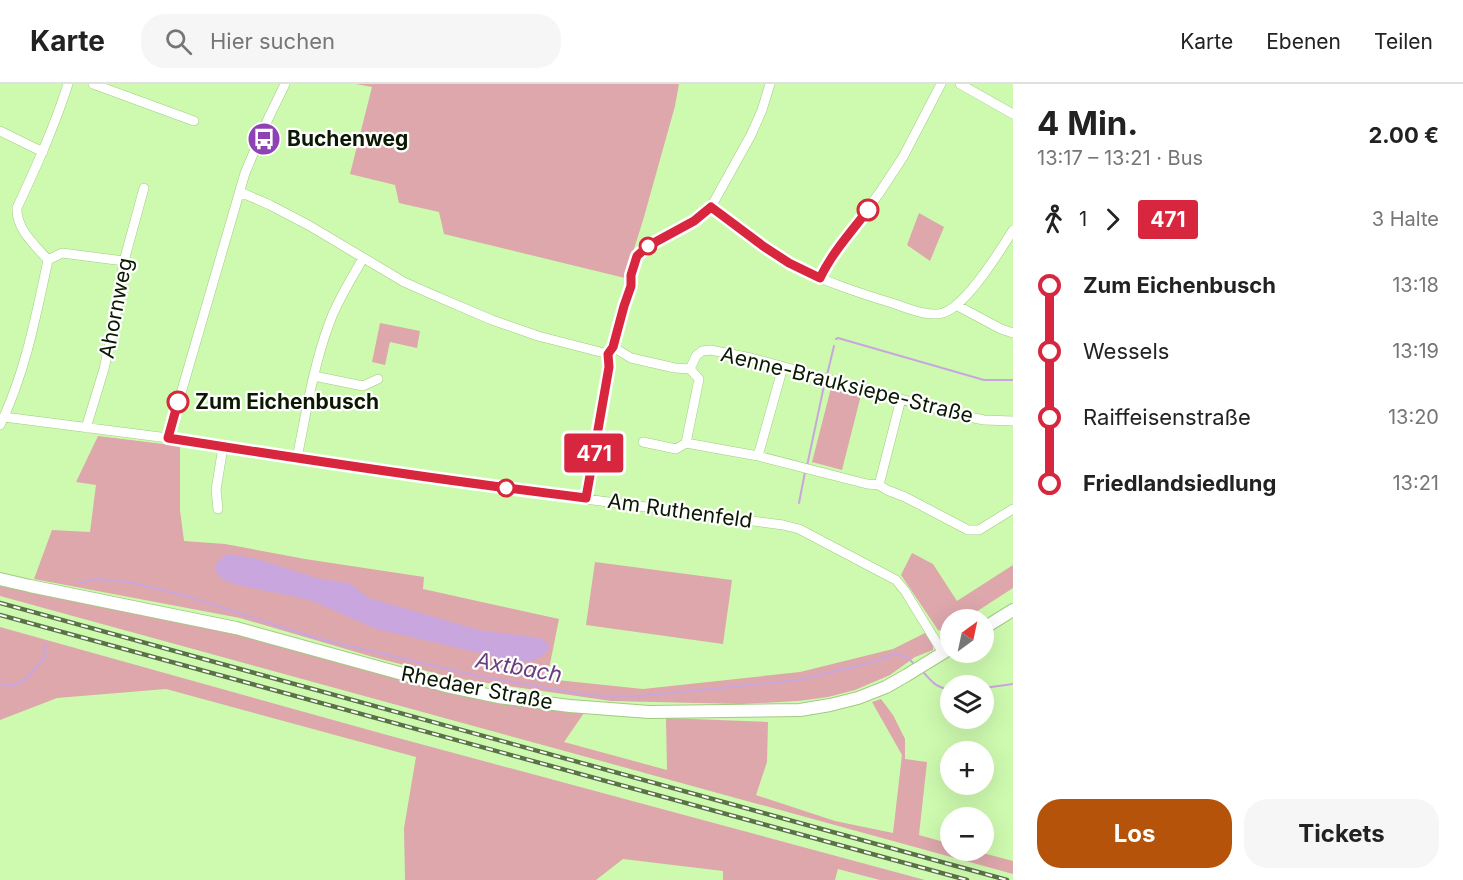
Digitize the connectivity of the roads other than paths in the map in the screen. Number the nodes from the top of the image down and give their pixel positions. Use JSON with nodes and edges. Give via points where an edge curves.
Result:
{"nodes":[{"id":1,"x":68,"y":84,"type":"edge"},
{"id":2,"x":93,"y":84,"type":"edge"},
{"id":3,"x":285,"y":84,"type":"edge"},
{"id":4,"x":770,"y":84,"type":"edge"},
{"id":5,"x":940,"y":84,"type":"edge"},
{"id":6,"x":960,"y":84,"type":"edge"},
{"id":7,"x":1012,"y":110,"type":"edge"},
{"id":8,"x":194,"y":121,"type":"dead end"},
{"id":9,"x":0,"y":131,"type":"edge"},
{"id":10,"x":43,"y":152,"type":"junction"},
{"id":11,"x":144,"y":188,"type":"dead end"},
{"id":12,"x":240,"y":192,"type":"junction"},
{"id":13,"x":711,"y":207,"type":"junction"},
{"id":14,"x":1013,"y":230,"type":"edge"},
{"id":15,"x":1003,"y":246,"type":"junction"},
{"id":16,"x":1013,"y":250,"type":"edge"},
{"id":17,"x":363,"y":258,"type":"junction"},
{"id":18,"x":48,"y":260,"type":"junction"},
{"id":19,"x":124,"y":261,"type":"junction"},
{"id":20,"x":820,"y":278,"type":"junction"},
{"id":21,"x":956,"y":305,"type":"junction"},
{"id":22,"x":1013,"y":333,"type":"edge"},
{"id":23,"x":610,"y":355,"type":"junction"},
{"id":24,"x":631,"y":358,"type":"junction"},
{"id":25,"x":783,"y":367,"type":"junction"},
{"id":26,"x":690,"y":369,"type":"junction"},
{"id":27,"x":314,"y":376,"type":"junction"},
{"id":28,"x":378,"y":379,"type":"dead end"},
{"id":29,"x":901,"y":399,"type":"junction"},
{"id":30,"x":2,"y":421,"type":"edge"},
{"id":31,"x":1013,"y":421,"type":"edge"},
{"id":32,"x":86,"y":428,"type":"junction"},
{"id":33,"x":168,"y":438,"type":"junction"},
{"id":34,"x":643,"y":442,"type":"dead end"},
{"id":35,"x":686,"y":443,"type":"junction"},
{"id":36,"x":223,"y":447,"type":"junction"},
{"id":37,"x":758,"y":456,"type":"junction"},
{"id":38,"x":297,"y":458,"type":"junction"},
{"id":39,"x":879,"y":484,"type":"junction"},
{"id":40,"x":586,"y":498,"type":"junction"},
{"id":41,"x":218,"y":509,"type":"dead end"},
{"id":42,"x":1013,"y":509,"type":"edge"},
{"id":43,"x":0,"y":579,"type":"edge"},
{"id":44,"x":1013,"y":609,"type":"edge"},
{"id":45,"x":994,"y":621,"type":"edge"},
{"id":46,"x":940,"y":641,"type":"edge"},
{"id":47,"x":940,"y":655,"type":"edge"}],
"edges":[{"from":1,"to":10,"type":"street"},
{"from":2,"to":8,"type":"street"},
{"from":3,"to":12,"type":"street"},
{"from":4,"to":13,"type":"street","via":[[752,135]]},
{"from":5,"to":20,"type":"street","via":[[903,157]]},
{"from":6,"to":7,"type":"street"},
{"from":9,"to":10,"type":"street"},
{"from":10,"to":18,"type":"street","via":[[16,216],[21,228]]},
{"from":11,"to":19,"type":"street","name":"Ahornweg"},
{"from":12,"to":17,"type":"street","via":[[310,226]]},
{"from":12,"to":33,"type":"street"},
{"from":13,"to":20,"type":"street","via":[[789,263]]},
{"from":13,"to":23,"type":"street","via":[[637,256]]},
{"from":14,"to":15,"type":"street"},
{"from":15,"to":16,"type":"street"},
{"from":15,"to":21,"type":"street"},
{"from":17,"to":23,"type":"street","via":[[404,282],[492,320]]},
{"from":17,"to":27,"type":"street","via":[[329,322]]},
{"from":18,"to":19,"type":"street","via":[[62,253]]},
{"from":18,"to":30,"type":"street","via":[[32,334]]},
{"from":19,"to":32,"type":"street","name":"Ahornweg","via":[[104,369]]},
{"from":20,"to":21,"type":"street","via":[[925,313],[943,313]]},
{"from":21,"to":22,"type":"street"},
{"from":23,"to":24,"type":"street","name":"Aenne-Brauksiepe-Straße"},
{"from":23,"to":24,"type":"street","name":"Aenne-Brauksiepe-Straße","via":[[616,361]]},
{"from":23,"to":40,"type":"street"},
{"from":24,"to":26,"type":"street","name":"Aenne-Brauksiepe-Straße"},
{"from":25,"to":26,"type":"street","name":"Aenne-Brauksiepe-Straße","via":[[710,350],[696,356]]},
{"from":25,"to":29,"type":"street","name":"Aenne-Brauksiepe-Straße"},
{"from":25,"to":37,"type":"street"},
{"from":26,"to":35,"type":"street","name":"Aenne-Brauksiepe-Straße","via":[[699,379]]},
{"from":27,"to":28,"type":"street","via":[[363,386]]},
{"from":27,"to":38,"type":"street"},
{"from":29,"to":31,"type":"street","name":"Aenne-Brauksiepe-Straße","via":[[984,420]]},
{"from":29,"to":39,"type":"street"},
{"from":30,"to":32,"type":"street","name":"Am Ruthenfeld"},
{"from":32,"to":33,"type":"street","name":"Am Ruthenfeld"},
{"from":33,"to":36,"type":"street","name":"Am Ruthenfeld"},
{"from":34,"to":35,"type":"street","via":[[676,449]]},
{"from":35,"to":37,"type":"street"},
{"from":36,"to":38,"type":"street","name":"Am Ruthenfeld"},
{"from":36,"to":41,"type":"street","via":[[216,490]]},
{"from":37,"to":39,"type":"street"},
{"from":38,"to":40,"type":"street","name":"Am Ruthenfeld"},
{"from":39,"to":42,"type":"street","via":[[973,531]]},
{"from":40,"to":46,"type":"street","name":"Am Ruthenfeld","via":[[799,529],[896,580]]},
{"from":43,"to":47,"type":"street","name":"Rhedaer Straße","via":[[236,628],[450,687],[570,706],[649,712],[800,710],[858,698],[886,687]]},
{"from":44,"to":45,"type":"street"}]}
